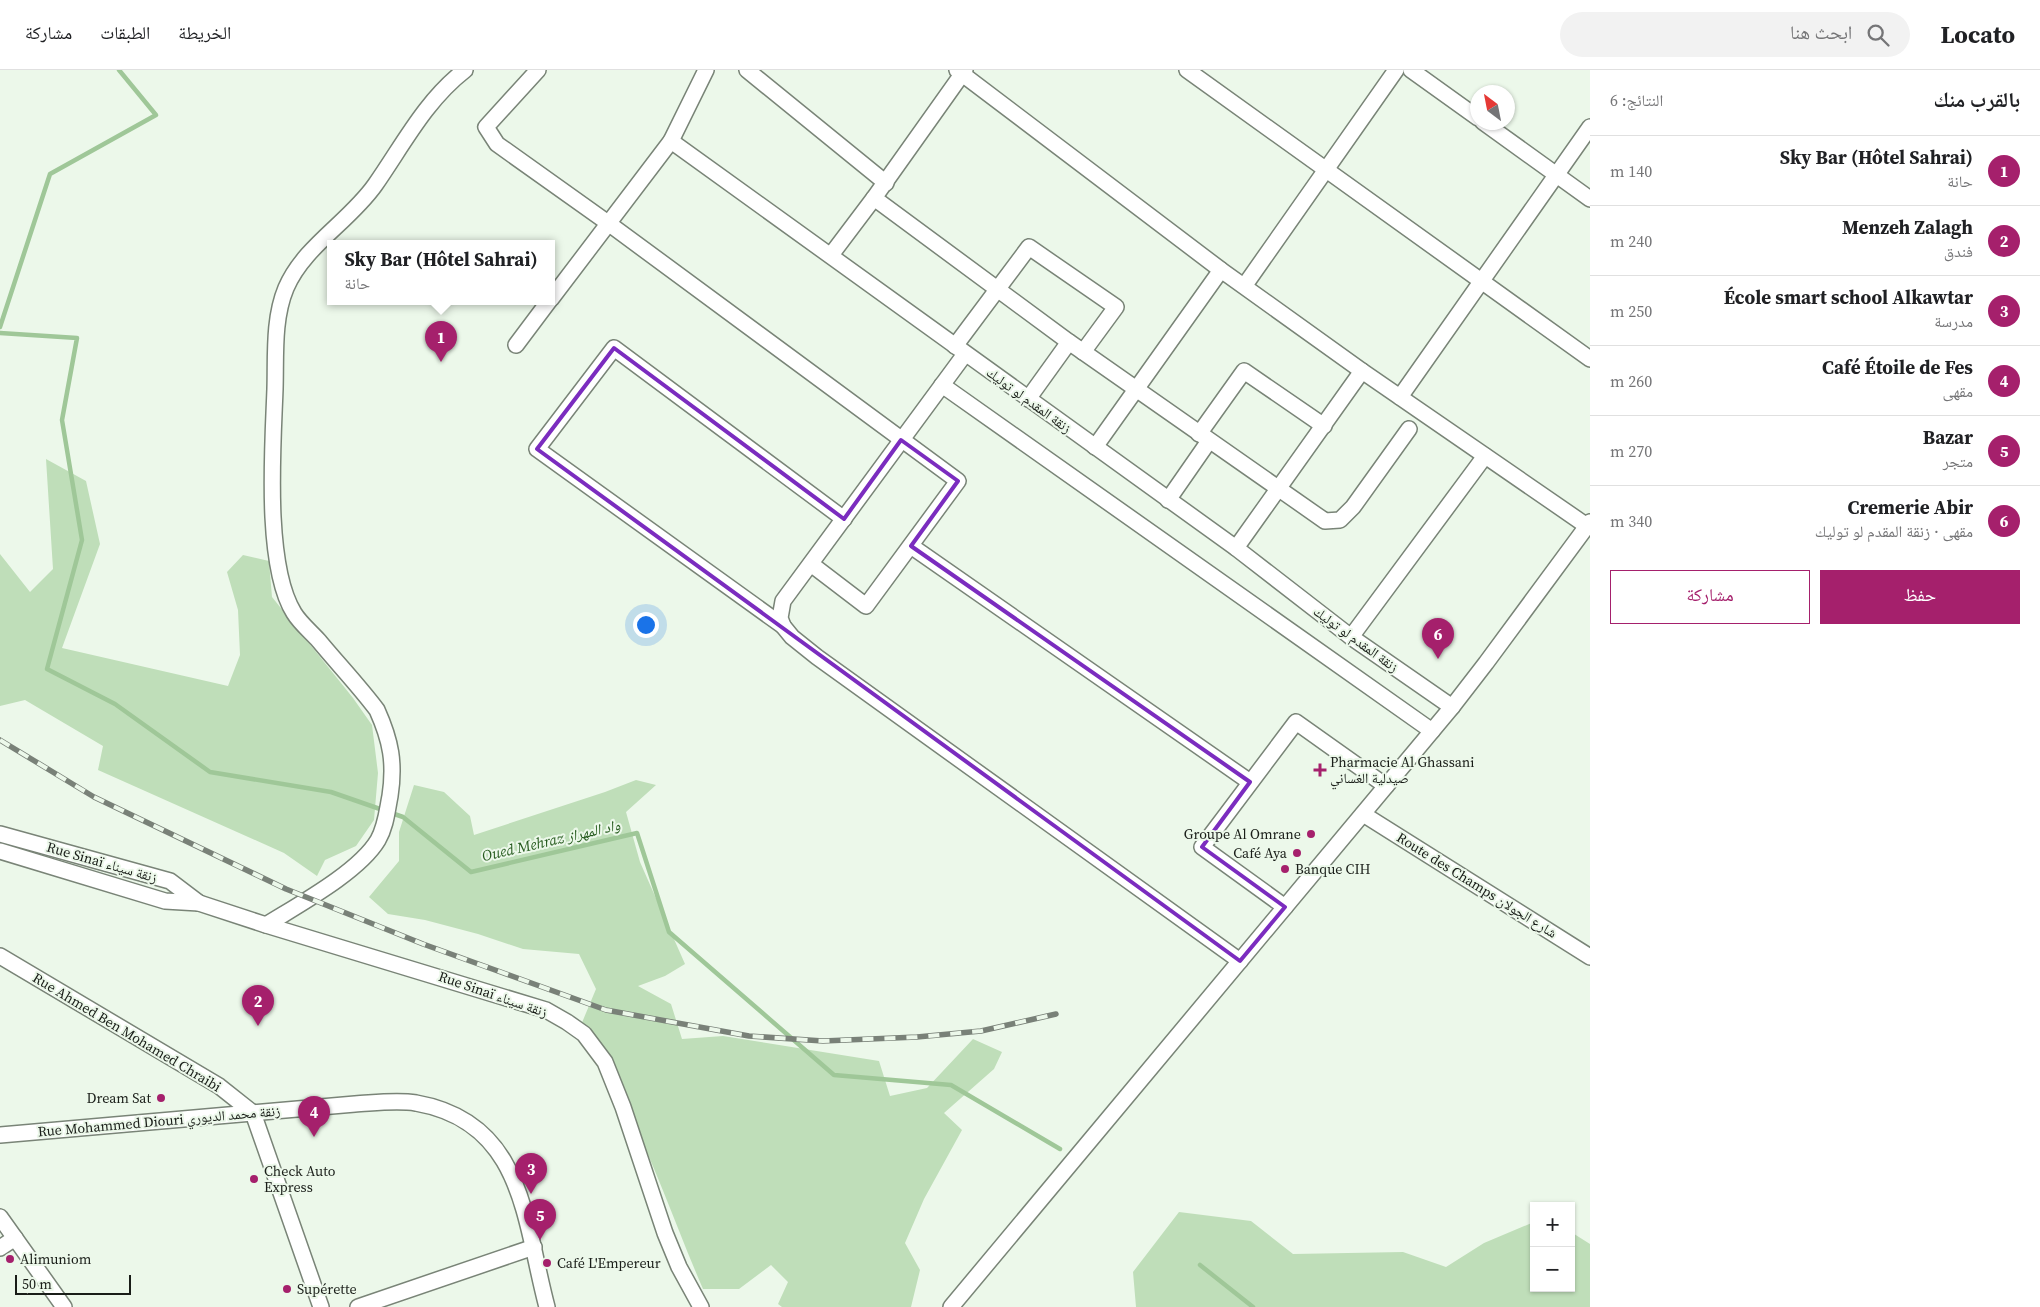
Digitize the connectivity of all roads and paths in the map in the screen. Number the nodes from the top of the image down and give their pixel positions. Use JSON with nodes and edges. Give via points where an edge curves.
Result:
{"nodes":[{"id":1,"x":465,"y":70,"type":"edge"},
{"id":2,"x":538,"y":70,"type":"edge"},
{"id":3,"x":706,"y":70,"type":"edge"},
{"id":4,"x":747,"y":70,"type":"edge"},
{"id":5,"x":1187,"y":70,"type":"edge"},
{"id":6,"x":1396,"y":70,"type":"edge"},
{"id":7,"x":1411,"y":70,"type":"edge"},
{"id":8,"x":961,"y":71,"type":"edge"},
{"id":9,"x":1470,"y":112,"type":"edge"},
{"id":10,"x":1590,"y":127,"type":"edge"},
{"id":11,"x":1495,"y":130,"type":"edge"},
{"id":12,"x":671,"y":141,"type":"junction"},
{"id":13,"x":1327,"y":169,"type":"junction"},
{"id":14,"x":1557,"y":175,"type":"junction"},
{"id":15,"x":886,"y":182,"type":"junction"},
{"id":16,"x":874,"y":198,"type":"junction"},
{"id":17,"x":1590,"y":199,"type":"edge"},
{"id":18,"x":608,"y":223,"type":"junction"},
{"id":19,"x":832,"y":255,"type":"junction"},
{"id":20,"x":1221,"y":270,"type":"junction"},
{"id":21,"x":1482,"y":281,"type":"junction"},
{"id":22,"x":1245,"y":285,"type":"junction"},
{"id":23,"x":996,"y":290,"type":"junction"},
{"id":24,"x":555,"y":293,"type":"edge"},
{"id":25,"x":546,"y":305,"type":"edge"},
{"id":26,"x":1069,"y":342,"type":"junction"},
{"id":27,"x":516,"y":345,"type":"dead end"},
{"id":28,"x":960,"y":350,"type":"junction"},
{"id":29,"x":1083,"y":352,"type":"junction"},
{"id":30,"x":1590,"y":359,"type":"edge"},
{"id":31,"x":1362,"y":371,"type":"junction"},
{"id":32,"x":942,"y":384,"type":"junction"},
{"id":33,"x":1136,"y":390,"type":"junction"},
{"id":34,"x":1400,"y":397,"type":"junction"},
{"id":35,"x":1028,"y":399,"type":"junction"},
{"id":36,"x":1324,"y":426,"type":"junction"},
{"id":37,"x":1409,"y":429,"type":"dead end"},
{"id":38,"x":1204,"y":438,"type":"junction"},
{"id":39,"x":901,"y":440,"type":"junction"},
{"id":40,"x":1095,"y":447,"type":"junction"},
{"id":41,"x":1485,"y":456,"type":"junction"},
{"id":42,"x":1279,"y":489,"type":"junction"},
{"id":43,"x":1168,"y":500,"type":"junction"},
{"id":44,"x":844,"y":519,"type":"junction"},
{"id":45,"x":1589,"y":524,"type":"edge"},
{"id":46,"x":911,"y":546,"type":"junction"},
{"id":47,"x":1236,"y":548,"type":"junction"},
{"id":48,"x":811,"y":564,"type":"junction"},
{"id":49,"x":784,"y":626,"type":"junction"},
{"id":50,"x":1351,"y":637,"type":"junction"},
{"id":51,"x":1452,"y":707,"type":"junction"},
{"id":52,"x":1432,"y":731,"type":"junction"},
{"id":53,"x":1250,"y":782,"type":"junction"},
{"id":54,"x":1386,"y":786,"type":"junction"},
{"id":55,"x":1363,"y":814,"type":"junction"},
{"id":56,"x":0,"y":834,"type":"edge"},
{"id":57,"x":0,"y":851,"type":"edge"},
{"id":58,"x":199,"y":903,"type":"junction"},
{"id":59,"x":1285,"y":907,"type":"junction"},
{"id":60,"x":266,"y":925,"type":"junction"},
{"id":61,"x":0,"y":956,"type":"edge"},
{"id":62,"x":1590,"y":957,"type":"edge"},
{"id":63,"x":1240,"y":961,"type":"junction"},
{"id":64,"x":252,"y":1112,"type":"junction"},
{"id":65,"x":0,"y":1135,"type":"edge"},
{"id":66,"x":0,"y":1217,"type":"edge"},
{"id":67,"x":15,"y":1238,"type":"junction"},
{"id":68,"x":534,"y":1247,"type":"junction"},
{"id":69,"x":0,"y":1248,"type":"edge"},
{"id":70,"x":64,"y":1307,"type":"edge"},
{"id":71,"x":321,"y":1307,"type":"edge"},
{"id":72,"x":358,"y":1307,"type":"edge"},
{"id":73,"x":547,"y":1307,"type":"edge"},
{"id":74,"x":701,"y":1307,"type":"edge"},
{"id":75,"x":951,"y":1307,"type":"edge"}],
"edges":[{"from":1,"to":60,"type":"street","via":[[447,84],[421,115],[374,187],[302,261],[286,288],[278,315],[273,524],[282,585],[294,613],[378,710],[387,735],[394,773],[386,816],[378,840],[368,853],[354,867]]},
{"from":2,"to":18,"type":"street","via":[[486,127],[497,144]]},
{"from":3,"to":12,"type":"street"},
{"from":4,"to":15,"type":"street"},
{"from":5,"to":13,"type":"street"},
{"from":6,"to":13,"type":"street"},
{"from":7,"to":9,"type":"street"},
{"from":8,"to":15,"type":"street"},
{"from":8,"to":20,"type":"street"},
{"from":10,"to":14,"type":"street"},
{"from":11,"to":14,"type":"street"},
{"from":12,"to":18,"type":"street"},
{"from":12,"to":19,"type":"street","name":"زنقة المقدم لو توليك"},
{"from":13,"to":21,"type":"street"},
{"from":13,"to":22,"type":"street"},
{"from":14,"to":17,"type":"street"},
{"from":14,"to":21,"type":"street"},
{"from":15,"to":16,"type":"street"},
{"from":16,"to":19,"type":"street"},
{"from":16,"to":23,"type":"street"},
{"from":18,"to":24,"type":"street"},
{"from":18,"to":39,"type":"street"},
{"from":19,"to":28,"type":"street","name":"زنقة المقدم لو توليك"},
{"from":20,"to":22,"type":"street"},
{"from":20,"to":33,"type":"street"},
{"from":21,"to":30,"type":"street"},
{"from":21,"to":34,"type":"street"},
{"from":22,"to":31,"type":"street"},
{"from":23,"to":26,"type":"street"},
{"from":23,"to":28,"type":"street"},
{"from":23,"to":29,"type":"street","via":[[1029,246],[1116,307]]},
{"from":25,"to":27,"type":"street"},
{"from":26,"to":29,"type":"street"},
{"from":26,"to":35,"type":"street"},
{"from":28,"to":32,"type":"street"},
{"from":28,"to":35,"type":"street","name":"زنقة المقدم لو توليك"},
{"from":29,"to":33,"type":"street"},
{"from":31,"to":34,"type":"street"},
{"from":31,"to":36,"type":"street"},
{"from":32,"to":39,"type":"street"},
{"from":32,"to":52,"type":"street"},
{"from":33,"to":38,"type":"street"},
{"from":33,"to":40,"type":"street"},
{"from":34,"to":41,"type":"street"},
{"from":35,"to":40,"type":"street","name":"زنقة المقدم لو توليك"},
{"from":36,"to":38,"type":"street","via":[[1244,371]]},
{"from":36,"to":42,"type":"street"},
{"from":37,"to":42,"type":"street","via":[[1353,507],[1340,520],[1325,521]]},
{"from":38,"to":42,"type":"street"},
{"from":38,"to":43,"type":"street"},
{"from":39,"to":44,"type":"street"},
{"from":39,"to":46,"type":"street","via":[[958,481]]},
{"from":40,"to":43,"type":"street","name":"زنقة المقدم لو توليك"},
{"from":41,"to":45,"type":"street"},
{"from":41,"to":50,"type":"street"},
{"from":42,"to":47,"type":"street"},
{"from":43,"to":47,"type":"street","name":"زنقة المقدم لو توليك"},
{"from":44,"to":48,"type":"street"},
{"from":44,"to":49,"type":"street","via":[[614,348],[537,449]]},
{"from":45,"to":51,"type":"street"},
{"from":46,"to":48,"type":"street","via":[[866,606]]},
{"from":46,"to":53,"type":"street"},
{"from":47,"to":50,"type":"street","name":"زنقة المقدم لو توليك"},
{"from":48,"to":49,"type":"street","via":[[783,601],[780,618]]},
{"from":49,"to":63,"type":"street","via":[[792,637],[817,657]]},
{"from":50,"to":51,"type":"street","name":"زنقة المقدم لو توليك"},
{"from":51,"to":52,"type":"street"},
{"from":52,"to":54,"type":"street"},
{"from":53,"to":54,"type":"street","via":[[1296,722]]},
{"from":53,"to":59,"type":"street","via":[[1202,847]]},
{"from":54,"to":55,"type":"street"},
{"from":55,"to":59,"type":"street"},
{"from":55,"to":62,"type":"street","name":"Route des Champs شارع الجولان"},
{"from":56,"to":58,"type":"street","name":"Rue Sinaï زنقة سيناء","via":[[170,881]]},
{"from":57,"to":58,"type":"street","name":"Rue Sinaï زنقة سيناء","via":[[165,901]]},
{"from":58,"to":60,"type":"street","name":"Rue Sinaï زنقة سيناء"},
{"from":59,"to":63,"type":"street"},
{"from":60,"to":74,"type":"street","name":"Rue Sinaï زنقة سيناء","via":[[546,1010],[584,1034],[605,1062],[615,1084],[665,1233]]},
{"from":61,"to":64,"type":"street","name":"Rue Ahmed Ben Mohamed Chraibi","via":[[219,1086]]},
{"from":63,"to":75,"type":"street"},
{"from":64,"to":65,"type":"street","name":"Rue Mohammed Diouri زنقة محمد الديوري"},
{"from":64,"to":68,"type":"street","name":"Rue Mohammed Diouri زنقة محمد الديوري","via":[[389,1102],[414,1103],[461,1117],[499,1152],[515,1182]]},
{"from":64,"to":71,"type":"street"},
{"from":66,"to":67,"type":"street"},
{"from":67,"to":69,"type":"street"},
{"from":67,"to":70,"type":"street"},
{"from":68,"to":72,"type":"street"},
{"from":68,"to":73,"type":"street","name":"Rue Mohammed Diouri زنقة محمد الديوري"}]}
